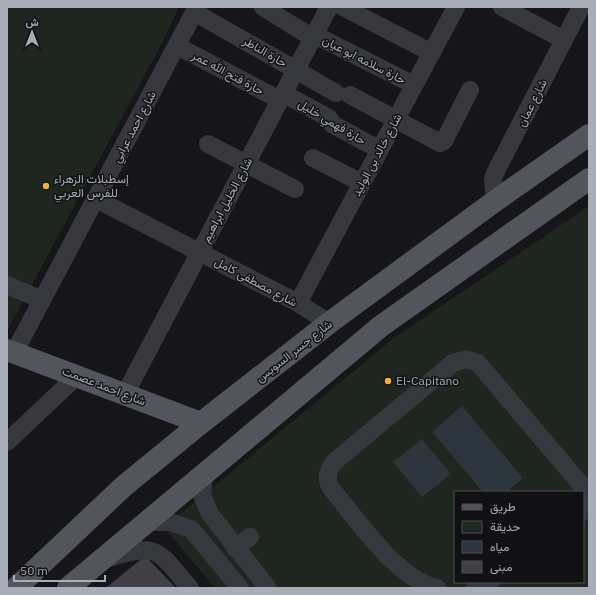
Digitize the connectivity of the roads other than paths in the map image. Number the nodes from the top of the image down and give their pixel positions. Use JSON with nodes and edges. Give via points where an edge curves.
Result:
{"nodes":[{"id":1,"x":263,"y":7,"type":"edge"},
{"id":2,"x":329,"y":7,"type":"edge"},
{"id":3,"x":343,"y":7,"type":"edge"},
{"id":4,"x":456,"y":7,"type":"edge"},
{"id":5,"x":502,"y":7,"type":"edge"},
{"id":6,"x":581,"y":7,"type":"edge"},
{"id":7,"x":196,"y":10,"type":"edge"},
{"id":8,"x":314,"y":36,"type":"junction"},
{"id":9,"x":564,"y":40,"type":"junction"},
{"id":10,"x":177,"y":46,"type":"junction"},
{"id":11,"x":432,"y":53,"type":"junction"},
{"id":12,"x":296,"y":70,"type":"junction"},
{"id":13,"x":414,"y":85,"type":"junction"},
{"id":14,"x":470,"y":90,"type":"dead end"},
{"id":15,"x":282,"y":97,"type":"junction"},
{"id":16,"x":396,"y":120,"type":"junction"},
{"id":17,"x":589,"y":135,"type":"edge"},
{"id":18,"x":208,"y":144,"type":"dead end"},
{"id":19,"x":380,"y":150,"type":"junction"},
{"id":20,"x":313,"y":158,"type":"dead end"},
{"id":21,"x":247,"y":164,"type":"junction"},
{"id":22,"x":589,"y":179,"type":"edge"},
{"id":23,"x":362,"y":183,"type":"junction"},
{"id":24,"x":295,"y":189,"type":"dead end"},
{"id":25,"x":96,"y":199,"type":"junction"},
{"id":26,"x":495,"y":201,"type":"junction"},
{"id":27,"x":200,"y":253,"type":"junction"},
{"id":28,"x":7,"y":285,"type":"edge"},
{"id":29,"x":42,"y":300,"type":"junction"},
{"id":30,"x":298,"y":303,"type":"junction"},
{"id":31,"x":329,"y":323,"type":"junction"},
{"id":32,"x":11,"y":351,"type":"edge"},
{"id":33,"x":77,"y":376,"type":"junction"},
{"id":34,"x":125,"y":394,"type":"junction"},
{"id":35,"x":201,"y":423,"type":"junction"},
{"id":36,"x":7,"y":442,"type":"edge"},
{"id":37,"x":204,"y":475,"type":"junction"},
{"id":38,"x":589,"y":494,"type":"edge"},
{"id":39,"x":148,"y":522,"type":"junction"},
{"id":40,"x":250,"y":537,"type":"dead end"},
{"id":41,"x":236,"y":548,"type":"junction"},
{"id":42,"x":99,"y":561,"type":"junction"},
{"id":43,"x":488,"y":583,"type":"edge"},
{"id":44,"x":16,"y":588,"type":"edge"},
{"id":45,"x":68,"y":588,"type":"edge"},
{"id":46,"x":190,"y":588,"type":"edge"},
{"id":47,"x":240,"y":588,"type":"edge"},
{"id":48,"x":268,"y":588,"type":"edge"},
{"id":49,"x":437,"y":588,"type":"edge"},
{"id":50,"x":475,"y":588,"type":"edge"}],
"edges":[{"from":1,"to":8,"type":"street","name":"حارة سلامه ابو عيان"},
{"from":2,"to":8,"type":"street","name":"شارع الخليل ابراهيم"},
{"from":3,"to":11,"type":"street"},
{"from":4,"to":11,"type":"street","name":"شارع خالد بن الوليد"},
{"from":5,"to":9,"type":"street"},
{"from":6,"to":9,"type":"street","name":"شارع عمان"},
{"from":7,"to":10,"type":"street","name":"شارع احمد عرابي"},
{"from":7,"to":12,"type":"street","name":"حارة الناظر"},
{"from":8,"to":12,"type":"street","name":"شارع الخليل ابراهيم"},
{"from":8,"to":13,"type":"street","name":"حارة سلامه ابو عيان"},
{"from":9,"to":26,"type":"street","name":"شارع عمان","via":[[495,173]]},
{"from":10,"to":15,"type":"street","name":"حارة فتح الله عمر"},
{"from":10,"to":25,"type":"street","name":"شارع احمد عرابي"},
{"from":11,"to":13,"type":"street","name":"شارع خالد بن الوليد"},
{"from":12,"to":15,"type":"street","name":"شارع الخليل ابراهيم"},
{"from":12,"to":16,"type":"street","name":"حارة الناظر"},
{"from":13,"to":16,"type":"street","name":"شارع خالد بن الوليد"},
{"from":14,"to":16,"type":"street","name":"حارة الناظر","via":[[440,143]]},
{"from":15,"to":19,"type":"street","name":"حارة فهمي خليل","via":[[330,118],[332,124]]},
{"from":15,"to":21,"type":"street","name":"شارع الخليل ابراهيم"},
{"from":16,"to":19,"type":"street","name":"شارع خالد بن الوليد"},
{"from":17,"to":26,"type":"main road","name":"شارع جسر السويس"},
{"from":18,"to":21,"type":"street"},
{"from":19,"to":23,"type":"street","name":"شارع خالد بن الوليد"},
{"from":20,"to":23,"type":"street"},
{"from":21,"to":24,"type":"street"},
{"from":21,"to":27,"type":"street","name":"شارع الخليل ابراهيم"},
{"from":22,"to":37,"type":"main road","via":[[382,326]]},
{"from":23,"to":30,"type":"street","name":"شارع خالد بن الوليد"},
{"from":25,"to":27,"type":"street","name":"شارع مصطفى كامل"},
{"from":25,"to":29,"type":"street","name":"شارع احمد عرابي"},
{"from":26,"to":31,"type":"main road","name":"شارع جسر السويس"},
{"from":27,"to":30,"type":"street","name":"شارع مصطفى كامل"},
{"from":27,"to":34,"type":"street","name":"شارع الخليل ابراهيم"},
{"from":28,"to":29,"type":"street"},
{"from":29,"to":32,"type":"street","name":"شارع احمد عرابي"},
{"from":30,"to":31,"type":"street","name":"شارع مصطفى كامل"},
{"from":31,"to":35,"type":"main road","name":"شارع جسر السويس"},
{"from":32,"to":33,"type":"main road","name":"شارع احمد عصمت"},
{"from":33,"to":34,"type":"main road","name":"شارع احمد عصمت"},
{"from":33,"to":36,"type":"street"},
{"from":34,"to":35,"type":"main road","name":"شارع احمد عصمت"},
{"from":35,"to":44,"type":"main road","name":"شارع جسر السويس","via":[[124,486]]},
{"from":37,"to":39,"type":"main road"},
{"from":37,"to":41,"type":"street","via":[[202,485],[205,505]]},
{"from":38,"to":49,"type":"street","via":[[478,363],[466,359],[453,363],[334,462],[327,477],[328,485],[396,565],[417,581]]},
{"from":39,"to":42,"type":"main road"},
{"from":39,"to":47,"type":"street","via":[[170,522],[191,529]]},
{"from":40,"to":41,"type":"street"},
{"from":41,"to":48,"type":"street"},
{"from":42,"to":45,"type":"main road"},
{"from":42,"to":46,"type":"street","via":[[139,549],[151,550],[161,555]]},
{"from":43,"to":50,"type":"street"}]}
